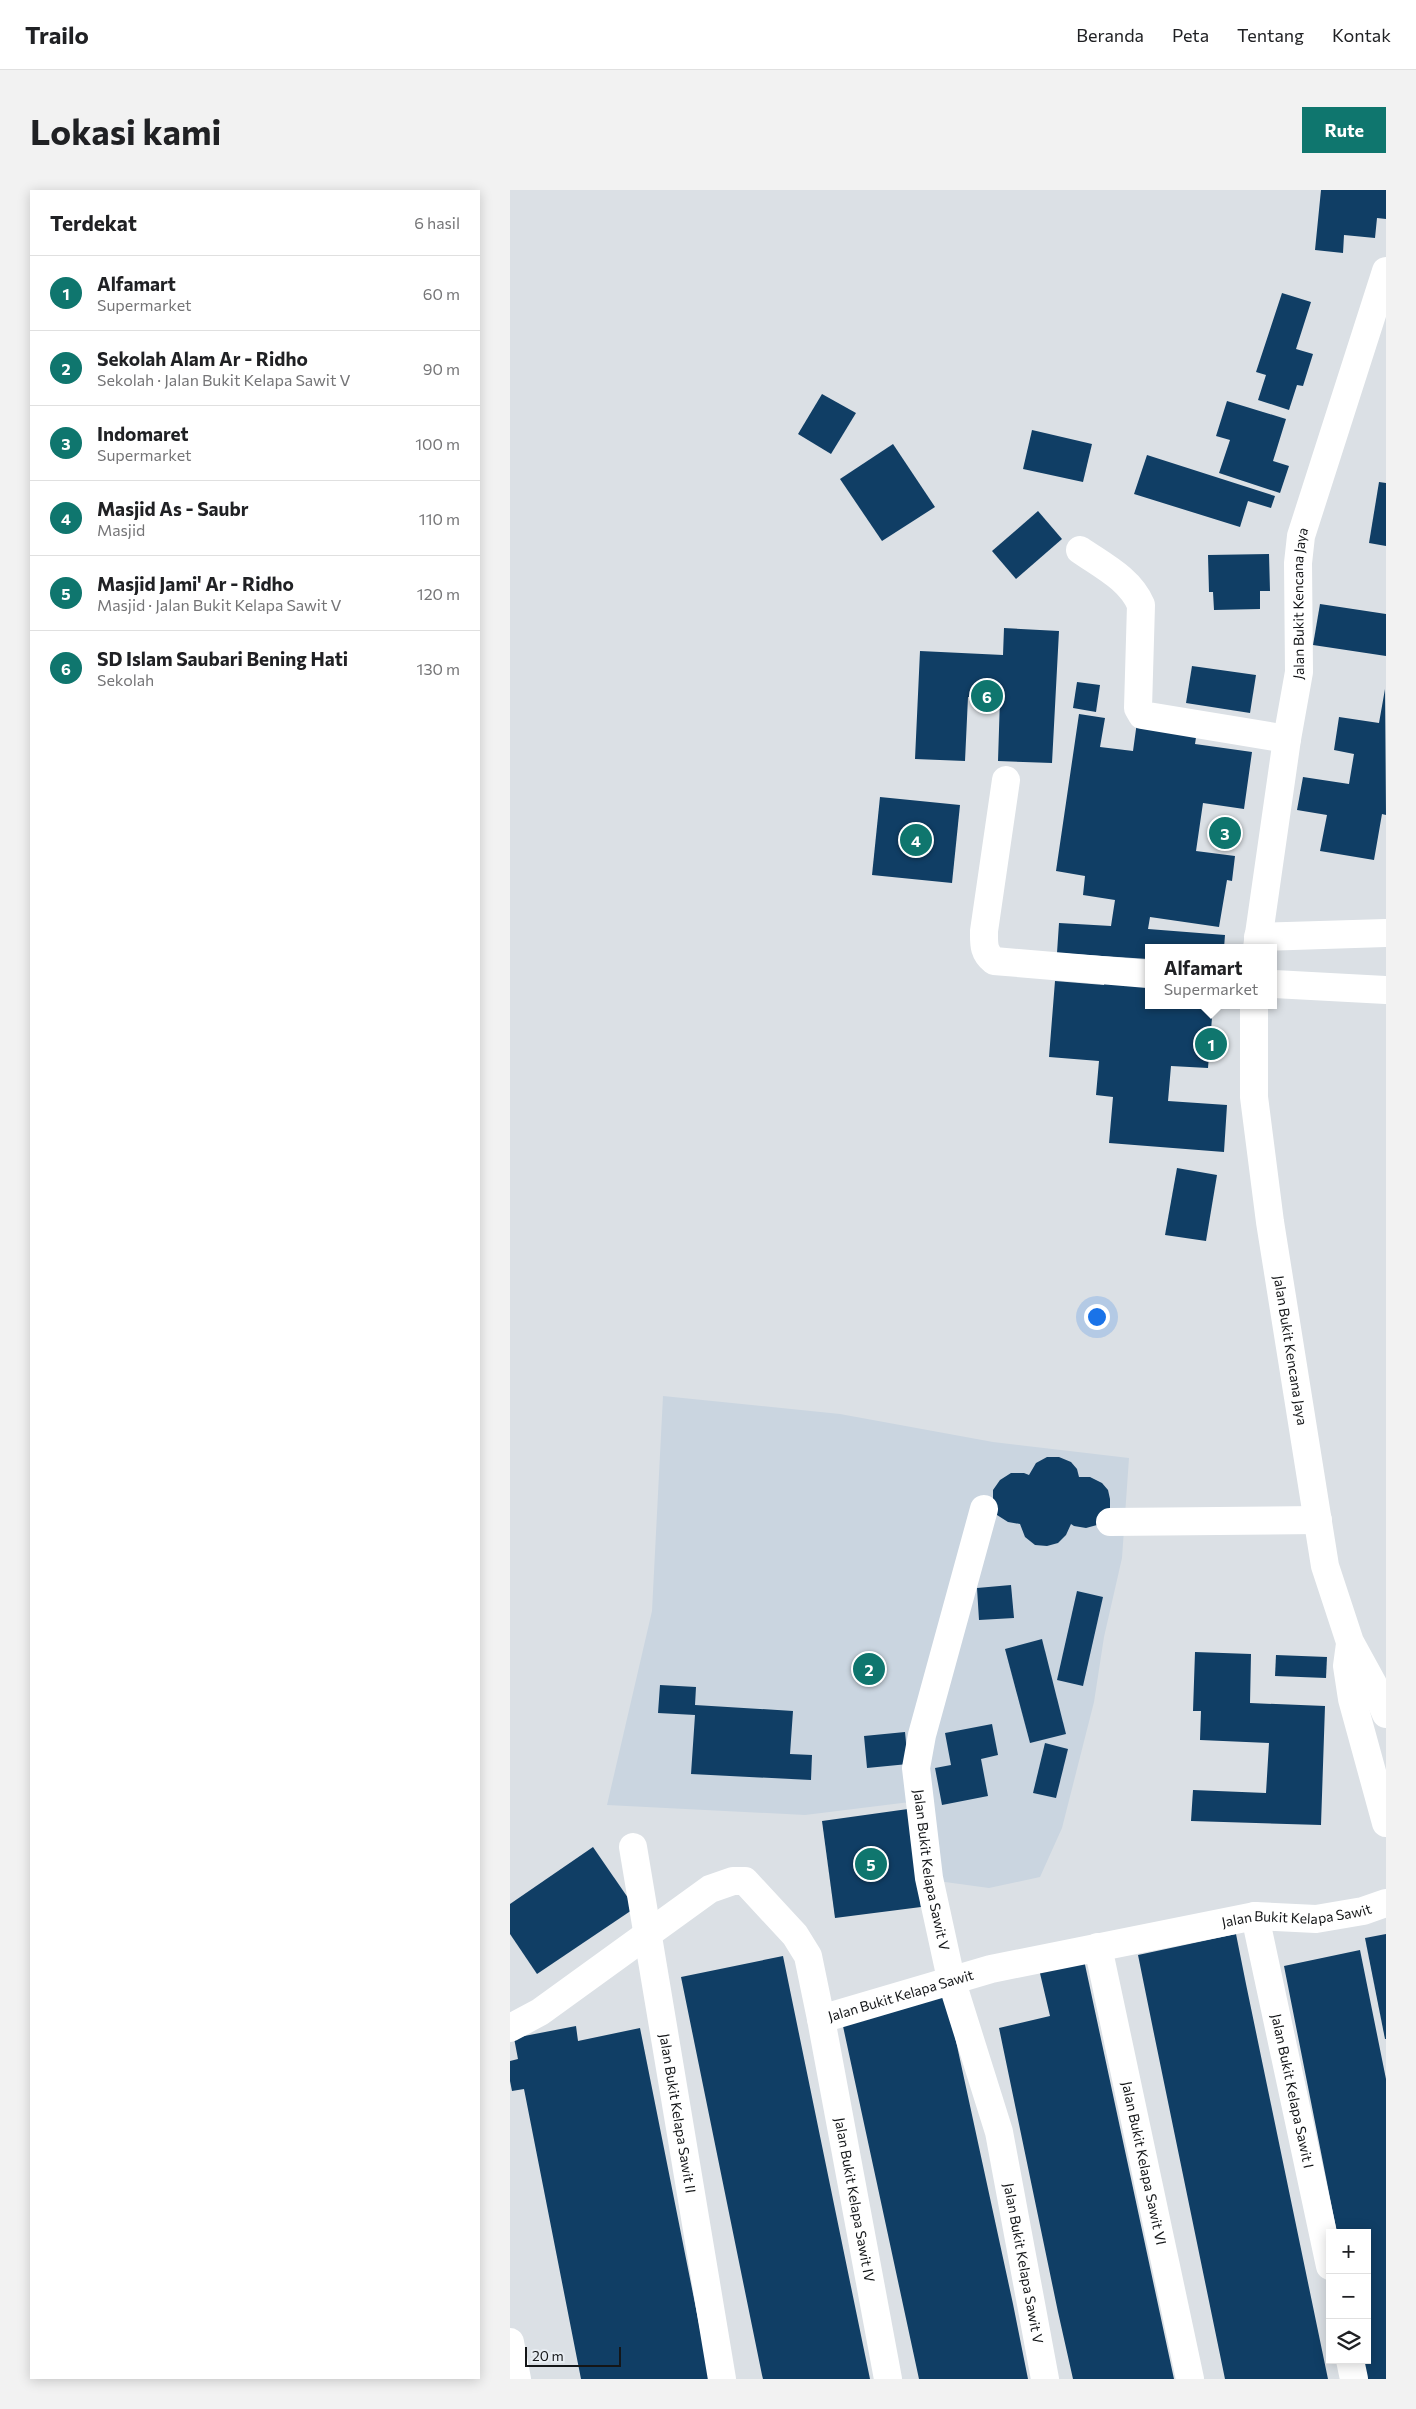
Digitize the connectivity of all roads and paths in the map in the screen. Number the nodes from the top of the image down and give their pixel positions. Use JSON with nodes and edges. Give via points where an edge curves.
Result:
{"nodes":[{"id":1,"x":1384,"y":281,"type":"edge"},
{"id":2,"x":1080,"y":550,"type":"dead end"},
{"id":3,"x":1287,"y":739,"type":"junction"},
{"id":4,"x":1006,"y":780,"type":"dead end"},
{"id":5,"x":1386,"y":934,"type":"edge"},
{"id":6,"x":1257,"y":942,"type":"edge"},
{"id":7,"x":1145,"y":974,"type":"edge"},
{"id":8,"x":1277,"y":984,"type":"edge"},
{"id":9,"x":1386,"y":990,"type":"edge"},
{"id":10,"x":1254,"y":1009,"type":"edge"},
{"id":11,"x":984,"y":1508,"type":"dead end"},
{"id":12,"x":1318,"y":1520,"type":"junction"},
{"id":13,"x":1110,"y":1522,"type":"dead end"},
{"id":14,"x":1350,"y":1642,"type":"junction"},
{"id":15,"x":1380,"y":1686,"type":"edge"},
{"id":16,"x":1386,"y":1714,"type":"edge"},
{"id":17,"x":1386,"y":1823,"type":"edge"},
{"id":18,"x":633,"y":1847,"type":"dead end"},
{"id":19,"x":1386,"y":1903,"type":"edge"},
{"id":20,"x":1255,"y":1916,"type":"junction"},
{"id":21,"x":648,"y":1934,"type":"junction"},
{"id":22,"x":1098,"y":1947,"type":"junction"},
{"id":23,"x":951,"y":1979,"type":"junction"},
{"id":24,"x":821,"y":2019,"type":"junction"},
{"id":25,"x":510,"y":2028,"type":"edge"},
{"id":26,"x":1326,"y":2247,"type":"edge"},
{"id":27,"x":510,"y":2342,"type":"edge"},
{"id":28,"x":1351,"y":2364,"type":"edge"},
{"id":29,"x":517,"y":2379,"type":"edge"},
{"id":30,"x":722,"y":2379,"type":"edge"},
{"id":31,"x":888,"y":2379,"type":"edge"},
{"id":32,"x":1045,"y":2379,"type":"edge"},
{"id":33,"x":1190,"y":2379,"type":"edge"},
{"id":34,"x":1354,"y":2379,"type":"edge"}],
"edges":[{"from":1,"to":3,"type":"street","name":"Jalan Bukit Kencana Jaya","via":[[1301,536],[1298,563],[1299,672]]},
{"from":2,"to":3,"type":"street","via":[[1128,583],[1141,606],[1138,708],[1142,715]]},
{"from":3,"to":6,"type":"street","name":"Jalan Bukit Kencana Jaya"},
{"from":4,"to":7,"type":"street","via":[[984,930],[984,947],[988,956],[994,962]]},
{"from":5,"to":6,"type":"street"},
{"from":8,"to":9,"type":"street"},
{"from":10,"to":12,"type":"street","name":"Jalan Bukit Kencana Jaya","via":[[1254,1097],[1270,1222]]},
{"from":11,"to":23,"type":"street","name":"Jalan Bukit Kelapa Sawit V","via":[[922,1735],[916,1768],[929,1878]]},
{"from":12,"to":13,"type":"street"},
{"from":12,"to":14,"type":"street","name":"Jalan Bukit Kencana Jaya","via":[[1325,1566]]},
{"from":14,"to":15,"type":"street","name":"Jalan Bukit Kencana Jaya"},
{"from":14,"to":17,"type":"street","via":[[1347,1666],[1352,1699]]},
{"from":15,"to":16,"type":"street","name":"Jalan Bukit Kencana Jaya"},
{"from":18,"to":21,"type":"street","name":"Jalan Bukit Kelapa Sawit II"},
{"from":19,"to":20,"type":"street","name":"Jalan Bukit Kelapa Sawit","via":[[1363,1911],[1316,1919]]},
{"from":20,"to":22,"type":"street","name":"Jalan Bukit Kelapa Sawit"},
{"from":20,"to":26,"type":"street","name":"Jalan Bukit Kelapa Sawit I"},
{"from":21,"to":24,"type":"street","name":"Jalan Bukit Kelapa Sawit","via":[[710,1889],[733,1881],[745,1881],[796,1935],[808,1956]]},
{"from":21,"to":25,"type":"street","name":"Jalan Bukit Kelapa Sawit","via":[[540,2012]]},
{"from":21,"to":30,"type":"street","name":"Jalan Bukit Kelapa Sawit II"},
{"from":22,"to":23,"type":"street","name":"Jalan Bukit Kelapa Sawit"},
{"from":22,"to":33,"type":"street","name":"Jalan Bukit Kelapa Sawit VI"},
{"from":23,"to":24,"type":"street","name":"Jalan Bukit Kelapa Sawit"},
{"from":23,"to":32,"type":"street","name":"Jalan Bukit Kelapa Sawit V","via":[[999,2132]]},
{"from":24,"to":31,"type":"street","name":"Jalan Bukit Kelapa Sawit IV"},
{"from":27,"to":29,"type":"street"},
{"from":28,"to":34,"type":"street"}]}
